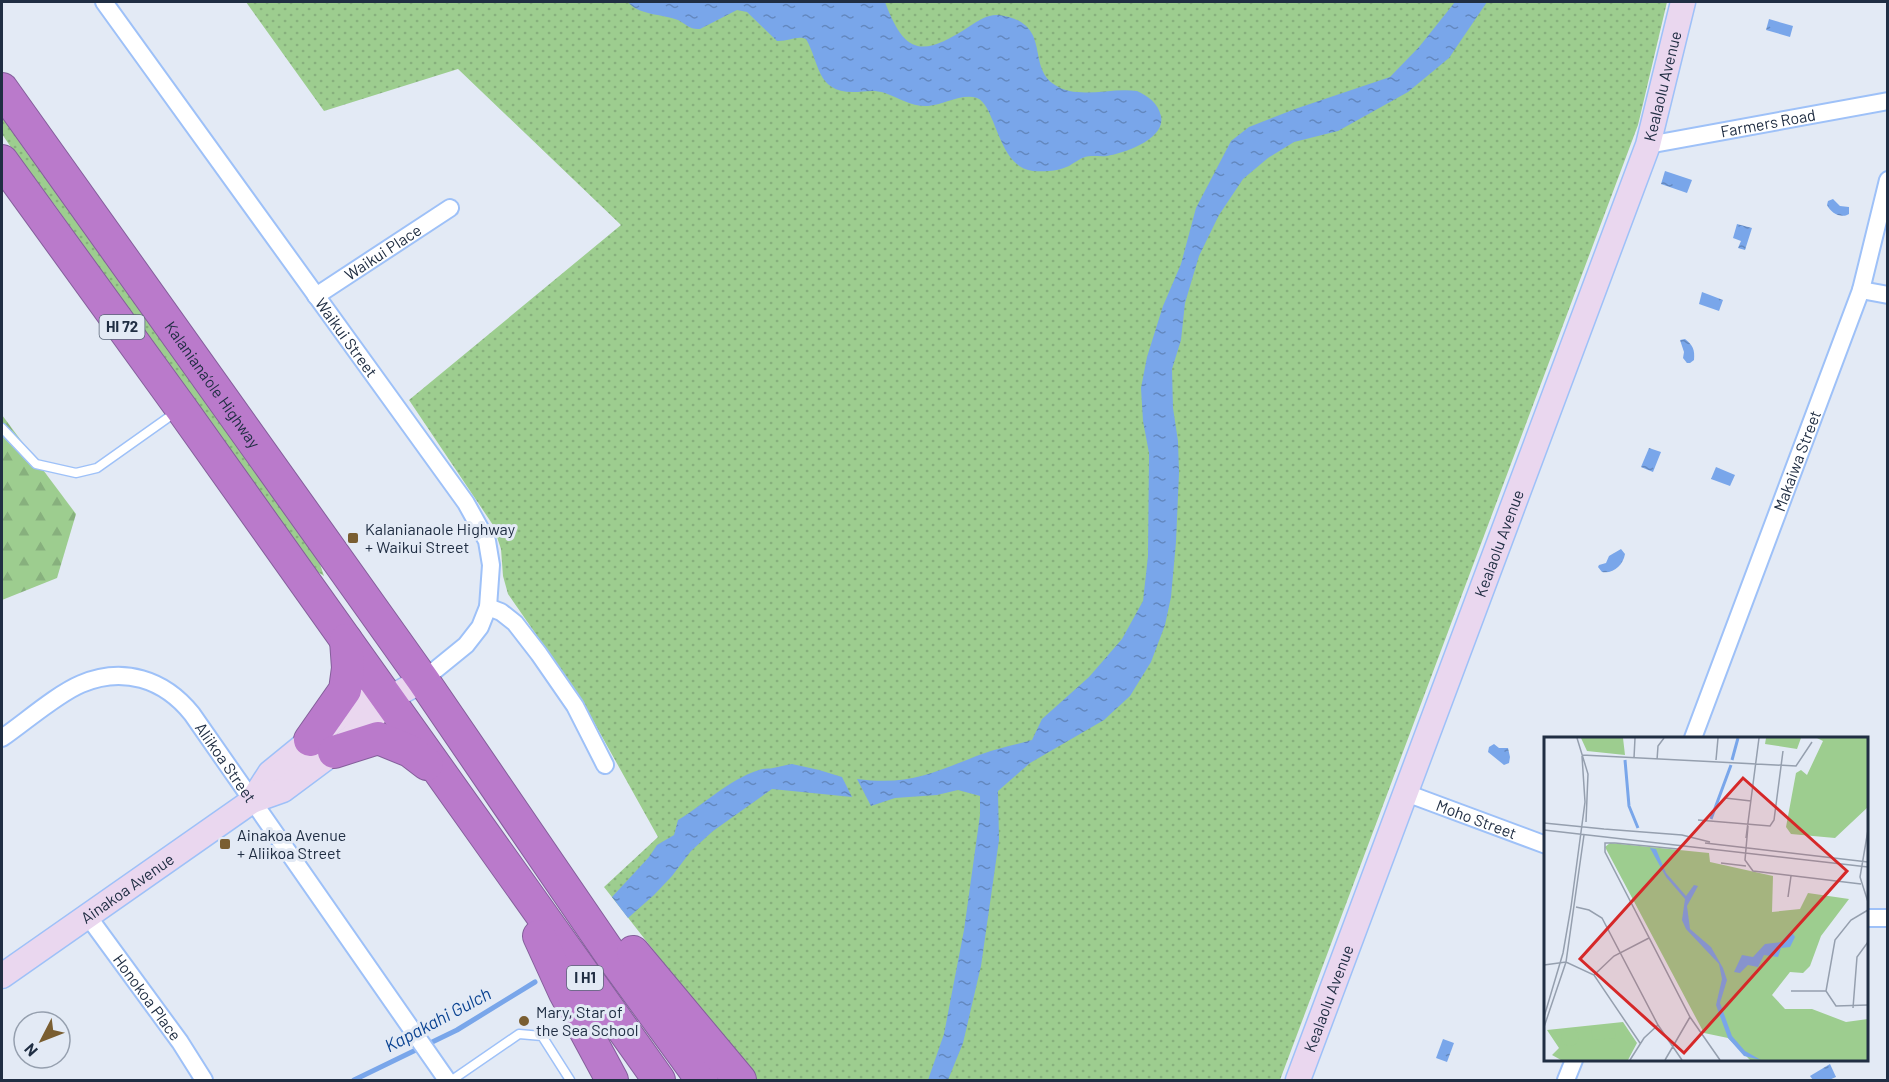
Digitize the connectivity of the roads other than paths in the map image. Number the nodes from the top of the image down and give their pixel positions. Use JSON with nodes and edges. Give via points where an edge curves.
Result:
{"nodes":[{"id":1,"x":104,"y":2,"type":"edge"},
{"id":2,"x":1683,"y":2,"type":"edge"},
{"id":3,"x":2,"y":89,"type":"edge"},
{"id":4,"x":1887,"y":101,"type":"edge"},
{"id":5,"x":1648,"y":145,"type":"junction"},
{"id":6,"x":2,"y":161,"type":"edge"},
{"id":7,"x":1887,"y":180,"type":"edge"},
{"id":8,"x":450,"y":208,"type":"dead end"},
{"id":9,"x":1861,"y":290,"type":"junction"},
{"id":10,"x":1887,"y":295,"type":"edge"},
{"id":11,"x":316,"y":296,"type":"junction"},
{"id":12,"x":181,"y":408,"type":"junction"},
{"id":13,"x":2,"y":428,"type":"edge"},
{"id":14,"x":337,"y":559,"type":"junction"},
{"id":15,"x":488,"y":607,"type":"junction"},
{"id":16,"x":348,"y":644,"type":"junction"},
{"id":17,"x":423,"y":680,"type":"junction"},
{"id":18,"x":388,"y":699,"type":"junction"},
{"id":19,"x":1693,"y":737,"type":"edge"},
{"id":20,"x":2,"y":738,"type":"edge"},
{"id":21,"x":322,"y":746,"type":"junction"},
{"id":22,"x":605,"y":765,"type":"dead end"},
{"id":23,"x":446,"y":781,"type":"junction"},
{"id":24,"x":1406,"y":793,"type":"junction"},
{"id":25,"x":252,"y":801,"type":"junction"},
{"id":26,"x":507,"y":801,"type":"junction"},
{"id":27,"x":1544,"y":845,"type":"edge"},
{"id":28,"x":512,"y":875,"type":"junction"},
{"id":29,"x":87,"y":915,"type":"junction"},
{"id":30,"x":1868,"y":918,"type":"edge"},
{"id":31,"x":1887,"y":918,"type":"edge"},
{"id":32,"x":2,"y":976,"type":"edge"},
{"id":33,"x":1573,"y":1061,"type":"edge"},
{"id":34,"x":204,"y":1080,"type":"edge"},
{"id":35,"x":447,"y":1080,"type":"edge"},
{"id":36,"x":452,"y":1080,"type":"edge"},
{"id":37,"x":570,"y":1080,"type":"edge"},
{"id":38,"x":612,"y":1080,"type":"edge"},
{"id":39,"x":659,"y":1080,"type":"edge"},
{"id":40,"x":702,"y":1080,"type":"edge"},
{"id":41,"x":740,"y":1080,"type":"edge"},
{"id":42,"x":1298,"y":1080,"type":"edge"},
{"id":43,"x":1566,"y":1080,"type":"edge"}],
"edges":[{"from":1,"to":11,"type":"street","name":"Waikui Street"},
{"from":2,"to":5,"type":"street","name":"Kealaolu Avenue"},
{"from":3,"to":14,"type":"highway","name":"Kalaniana’ole Highway","number":"HI 72"},
{"from":4,"to":5,"type":"street","name":"Farmers Road"},
{"from":5,"to":24,"type":"street","name":"Kealaolu Avenue"},
{"from":6,"to":12,"type":"highway","number":"HI 72"},
{"from":7,"to":9,"type":"street","name":"Makaiwa Street"},
{"from":8,"to":11,"type":"street","name":"Waikui Place"},
{"from":9,"to":10,"type":"street"},
{"from":9,"to":19,"type":"street","name":"Makaiwa Street"},
{"from":11,"to":15,"type":"street","name":"Waikui Street","via":[[478,523],[487,541],[490,565]]},
{"from":12,"to":13,"type":"lane","via":[[97,468],[76,473],[36,464]]},
{"from":12,"to":16,"type":"highway","number":"HI 72"},
{"from":14,"to":16,"type":"highway","via":[[340,594],[350,624]]},
{"from":14,"to":17,"type":"highway","name":"Kalaniana’ole Highway","number":"HI 72"},
{"from":15,"to":17,"type":"street","name":"Waikui Street","via":[[480,627],[466,645]]},
{"from":15,"to":22,"type":"street","via":[[515,623],[539,654],[575,706]]},
{"from":16,"to":18,"type":"highway","number":"HI 72"},
{"from":16,"to":21,"type":"highway","via":[[345,690]]},
{"from":17,"to":18,"type":"street","name":"Ainakoa Avenue"},
{"from":17,"to":26,"type":"highway","number":"I H1"},
{"from":18,"to":21,"type":"street","name":"Ainakoa Avenue","via":[[371,720]]},
{"from":18,"to":23,"type":"highway","number":"I H1"},
{"from":20,"to":25,"type":"street","name":"Aliikoa Street","via":[[80,685],[99,678],[138,677],[184,704]]},
{"from":21,"to":23,"type":"highway","via":[[385,740],[410,751]]},
{"from":21,"to":25,"type":"street","name":"Ainakoa Avenue","via":[[283,790]]},
{"from":23,"to":28,"type":"highway","number":"I H1"},
{"from":24,"to":27,"type":"street","name":"Moho Street"},
{"from":24,"to":42,"type":"street","name":"Kealaolu Avenue"},
{"from":25,"to":29,"type":"street","name":"Ainakoa Avenue"},
{"from":25,"to":35,"type":"street","name":"Aliikoa Street"},
{"from":26,"to":40,"type":"highway","number":"I H1"},
{"from":26,"to":41,"type":"highway"},
{"from":28,"to":38,"type":"highway","via":[[564,993]]},
{"from":28,"to":39,"type":"highway","number":"I H1"},
{"from":29,"to":32,"type":"street","name":"Ainakoa Avenue"},
{"from":29,"to":34,"type":"street","name":"Honokoa Place"},
{"from":30,"to":31,"type":"street"},
{"from":33,"to":43,"type":"street"},
{"from":36,"to":37,"type":"lane","via":[[519,1034],[542,1036]]}]}
